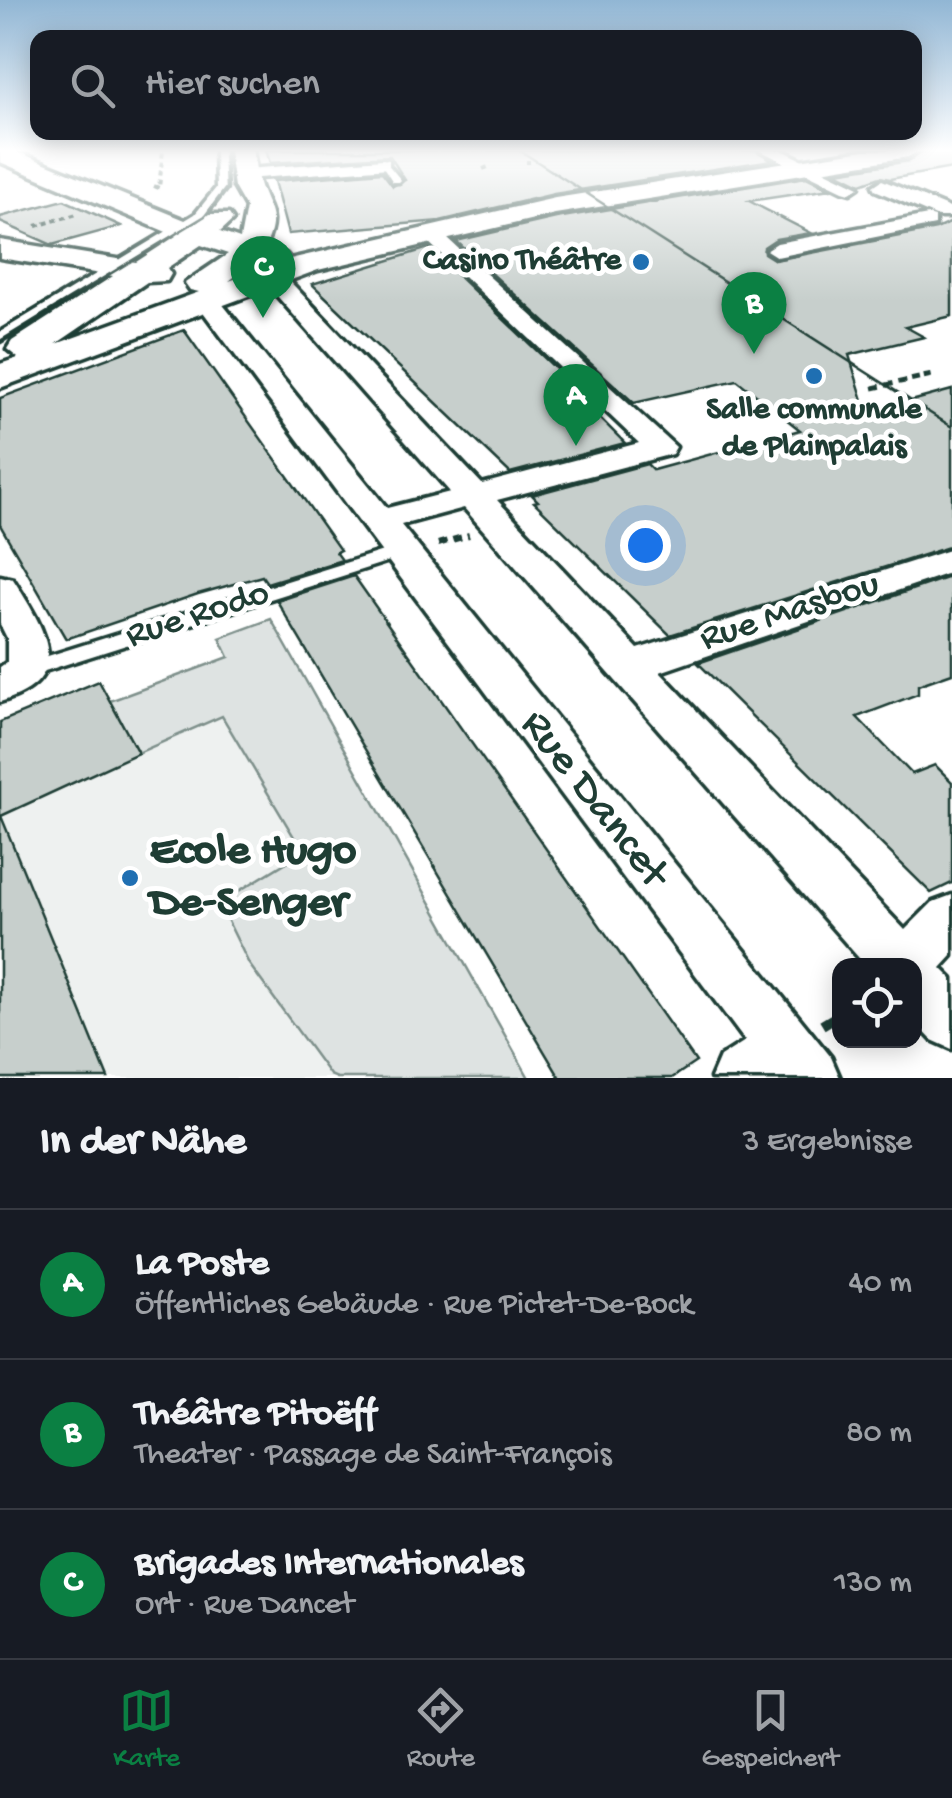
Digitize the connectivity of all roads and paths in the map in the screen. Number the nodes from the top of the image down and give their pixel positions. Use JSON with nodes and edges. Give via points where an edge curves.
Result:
{"nodes":[{"id":1,"x":115,"y":200,"type":"edge"},
{"id":2,"x":213,"y":200,"type":"edge"},
{"id":3,"x":233,"y":200,"type":"edge"},
{"id":4,"x":254,"y":200,"type":"edge"},
{"id":5,"x":590,"y":200,"type":"edge"},
{"id":6,"x":906,"y":200,"type":"edge"},
{"id":7,"x":92,"y":210,"type":"dead end"},
{"id":8,"x":928,"y":214,"type":"edge"},
{"id":9,"x":260,"y":218,"type":"junction"},
{"id":10,"x":36,"y":226,"type":"dead end"},
{"id":11,"x":192,"y":232,"type":"junction"},
{"id":12,"x":430,"y":233,"type":"junction"},
{"id":13,"x":0,"y":249,"type":"edge"},
{"id":14,"x":777,"y":250,"type":"dead end"},
{"id":15,"x":265,"y":274,"type":"junction"},
{"id":16,"x":167,"y":285,"type":"junction"},
{"id":17,"x":16,"y":341,"type":"edge"},
{"id":18,"x":0,"y":364,"type":"edge"},
{"id":19,"x":932,"y":375,"type":"dead end"},
{"id":20,"x":0,"y":377,"type":"edge"},
{"id":21,"x":873,"y":388,"type":"dead end"},
{"id":22,"x":486,"y":512,"type":"junction"},
{"id":23,"x":394,"y":545,"type":"junction"},
{"id":24,"x":952,"y":560,"type":"edge"},
{"id":25,"x":0,"y":588,"type":"edge"},
{"id":26,"x":628,"y":667,"type":"junction"},
{"id":27,"x":13,"y":679,"type":"edge"},
{"id":28,"x":952,"y":919,"type":"edge"},
{"id":29,"x":897,"y":958,"type":"edge"},
{"id":30,"x":912,"y":958,"type":"edge"},
{"id":31,"x":922,"y":988,"type":"edge"},
{"id":32,"x":952,"y":1020,"type":"edge"},
{"id":33,"x":780,"y":1068,"type":"edge"}],
"edges":[{"from":1,"to":11,"type":"main road"},
{"from":2,"to":11,"type":"lane"},
{"from":3,"to":11,"type":"main road","via":[[228,213]]},
{"from":4,"to":9,"type":"main road"},
{"from":5,"to":12,"type":"main road"},
{"from":6,"to":8,"type":"street"},
{"from":7,"to":10,"type":"path"},
{"from":8,"to":14,"type":"street"},
{"from":9,"to":11,"type":"main road","via":[[238,233]]},
{"from":9,"to":15,"type":"main road"},
{"from":11,"to":15,"type":"main road"},
{"from":11,"to":16,"type":"main road"},
{"from":11,"to":16,"type":"main road"},
{"from":12,"to":15,"type":"main road"},
{"from":12,"to":22,"type":"street","via":[[661,447]]},
{"from":13,"to":16,"type":"main road"},
{"from":15,"to":16,"type":"main road"},
{"from":15,"to":22,"type":"street"},
{"from":16,"to":17,"type":"main road"},
{"from":16,"to":17,"type":"lane"},
{"from":16,"to":20,"type":"main road"},
{"from":16,"to":23,"type":"street","name":"Rue Dancet"},
{"from":17,"to":18,"type":"main road"},
{"from":19,"to":21,"type":"path"},
{"from":22,"to":23,"type":"street"},
{"from":22,"to":23,"type":"path","via":[[418,550]]},
{"from":22,"to":26,"type":"street"},
{"from":23,"to":27,"type":"lane","name":"Rue Rodo"},
{"from":23,"to":33,"type":"street","name":"Rue Dancet"},
{"from":24,"to":26,"type":"street","name":"Rue Masbou"},
{"from":25,"to":27,"type":"street","via":[[30,652]]},
{"from":26,"to":29,"type":"street"},
{"from":28,"to":30,"type":"street"},
{"from":31,"to":32,"type":"street"}]}
